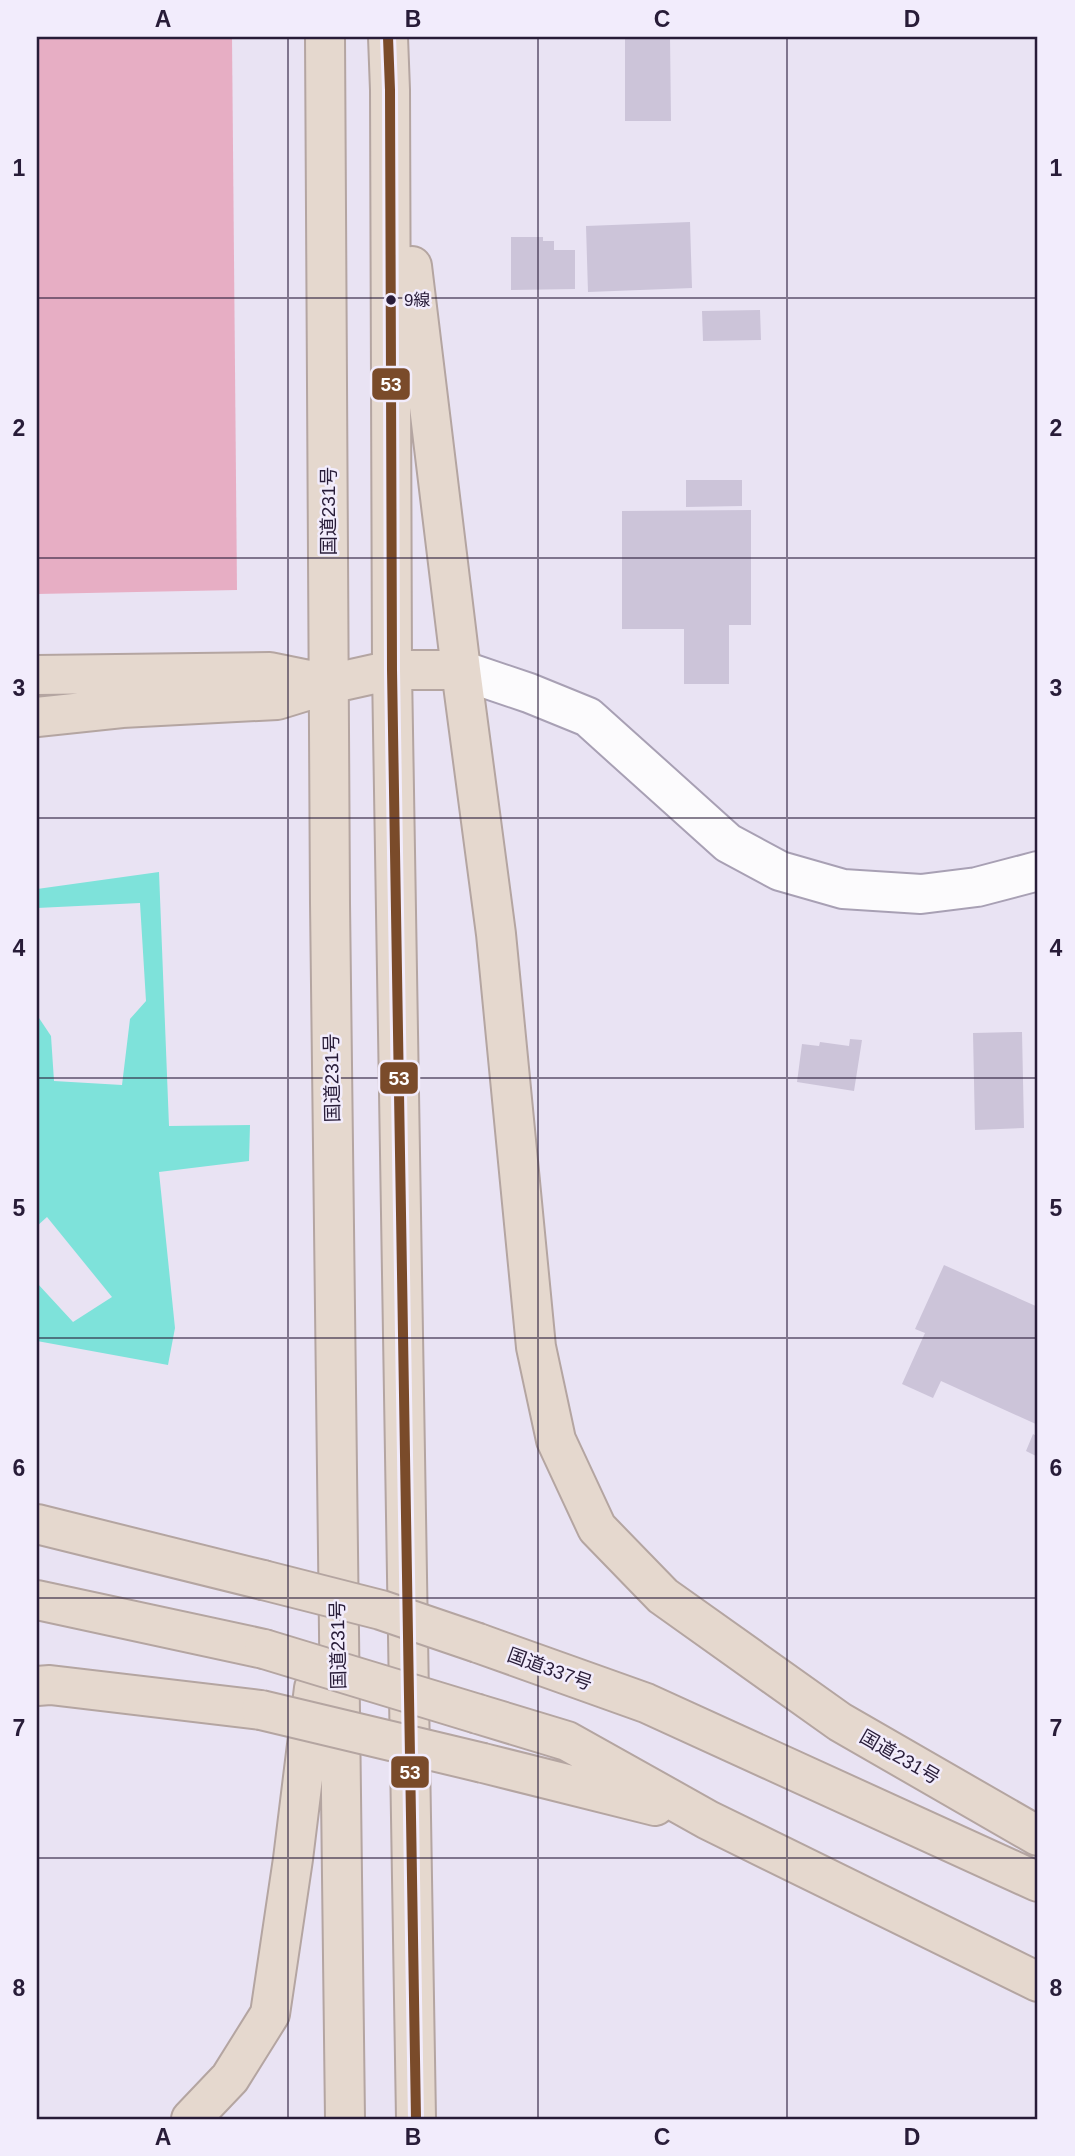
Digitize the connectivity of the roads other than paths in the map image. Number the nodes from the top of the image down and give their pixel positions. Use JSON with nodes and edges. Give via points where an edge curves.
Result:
{"nodes":[{"id":1,"x":325,"y":37,"type":"edge"},
{"id":2,"x":388,"y":37,"type":"edge"},
{"id":3,"x":390,"y":90,"type":"junction"},
{"id":4,"x":392,"y":670,"type":"junction"},
{"id":5,"x":461,"y":670,"type":"junction"},
{"id":6,"x":37,"y":675,"type":"edge"},
{"id":7,"x":329,"y":684,"type":"junction"},
{"id":8,"x":37,"y":717,"type":"edge"},
{"id":9,"x":1038,"y":872,"type":"edge"},
{"id":10,"x":337,"y":1499,"type":"junction"},
{"id":11,"x":37,"y":1524,"type":"edge"},
{"id":12,"x":37,"y":1600,"type":"edge"},
{"id":13,"x":37,"y":1686,"type":"edge"},
{"id":14,"x":708,"y":1819,"type":"junction"},
{"id":15,"x":1038,"y":1836,"type":"edge"},
{"id":16,"x":1038,"y":1882,"type":"edge"},
{"id":17,"x":1038,"y":1982,"type":"edge"},
{"id":18,"x":191,"y":2119,"type":"edge"},
{"id":19,"x":345,"y":2119,"type":"edge"},
{"id":20,"x":416,"y":2119,"type":"edge"}],
"edges":[{"from":1,"to":7,"type":"highway","name":"国道231号"},
{"from":2,"to":3,"type":"highway","name":"国道231号"},
{"from":3,"to":4,"type":"highway","name":"国道231号"},
{"from":3,"to":5,"type":"highway","name":"国道231号"},
{"from":4,"to":5,"type":"highway"},
{"from":4,"to":7,"type":"highway"},
{"from":4,"to":20,"type":"highway","name":"国道231号"},
{"from":5,"to":9,"type":"street","via":[[588,717],[728,842],[780,871],[843,889],[921,894]]},
{"from":5,"to":15,"type":"highway","name":"国道231号","via":[[496,934],[536,1347],[556,1440],[597,1528],[663,1596],[839,1722]]},
{"from":6,"to":7,"type":"highway","via":[[270,672]]},
{"from":7,"to":8,"type":"highway","via":[[277,700]]},
{"from":7,"to":10,"type":"highway","name":"国道231号"},
{"from":10,"to":18,"type":"highway","via":[[270,2014],[230,2078]]},
{"from":10,"to":19,"type":"highway","name":"国道231号"},
{"from":11,"to":16,"type":"highway","name":"国道337号","bridge":true,"via":[[381,1610],[646,1703]]},
{"from":12,"to":14,"type":"highway","bridge":true,"via":[[264,1649],[568,1741]]},
{"from":13,"to":14,"type":"highway","bridge":true,"via":[[261,1710]]},
{"from":14,"to":17,"type":"highway"}]}
